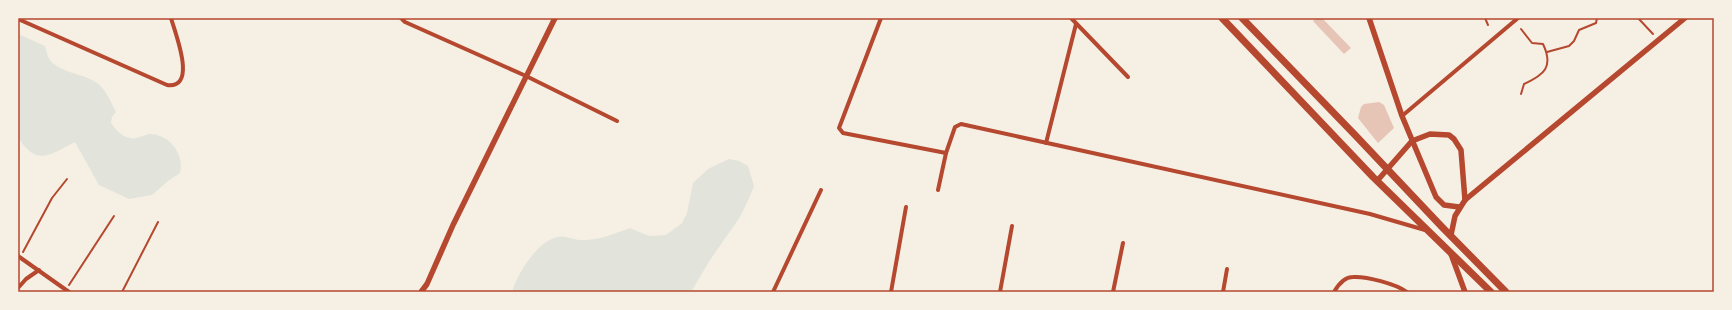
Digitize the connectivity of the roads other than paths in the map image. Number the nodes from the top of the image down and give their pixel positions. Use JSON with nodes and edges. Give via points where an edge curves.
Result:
{"nodes":[{"id":1,"x":171,"y":18,"type":"edge"},
{"id":2,"x":402,"y":18,"type":"edge"},
{"id":3,"x":555,"y":18,"type":"edge"},
{"id":4,"x":881,"y":18,"type":"edge"},
{"id":5,"x":1071,"y":18,"type":"edge"},
{"id":6,"x":1222,"y":18,"type":"edge"},
{"id":7,"x":1242,"y":18,"type":"edge"},
{"id":8,"x":1369,"y":18,"type":"edge"},
{"id":9,"x":1518,"y":18,"type":"edge"},
{"id":10,"x":1685,"y":18,"type":"edge"},
{"id":11,"x":18,"y":19,"type":"edge"},
{"id":12,"x":1076,"y":24,"type":"junction"},
{"id":13,"x":526,"y":76,"type":"junction"},
{"id":14,"x":1128,"y":77,"type":"dead end"},
{"id":15,"x":1402,"y":116,"type":"junction"},
{"id":16,"x":618,"y":121,"type":"dead end"},
{"id":17,"x":1412,"y":141,"type":"junction"},
{"id":18,"x":1046,"y":144,"type":"junction"},
{"id":19,"x":946,"y":153,"type":"junction"},
{"id":20,"x":1388,"y":170,"type":"junction"},
{"id":21,"x":1377,"y":181,"type":"junction"},
{"id":22,"x":821,"y":190,"type":"dead end"},
{"id":23,"x":938,"y":190,"type":"dead end"},
{"id":24,"x":1464,"y":200,"type":"junction"},
{"id":25,"x":906,"y":207,"type":"dead end"},
{"id":26,"x":1459,"y":207,"type":"junction"},
{"id":27,"x":1012,"y":226,"type":"dead end"},
{"id":28,"x":1427,"y":230,"type":"junction"},
{"id":29,"x":1451,"y":235,"type":"junction"},
{"id":30,"x":1123,"y":243,"type":"dead end"},
{"id":31,"x":1450,"y":252,"type":"junction"},
{"id":32,"x":19,"y":256,"type":"edge"},
{"id":33,"x":1227,"y":269,"type":"dead end"},
{"id":34,"x":39,"y":270,"type":"junction"},
{"id":35,"x":18,"y":288,"type":"edge"},
{"id":36,"x":68,"y":290,"type":"edge"},
{"id":37,"x":1504,"y":291,"type":"edge"},
{"id":38,"x":421,"y":292,"type":"edge"},
{"id":39,"x":773,"y":292,"type":"edge"},
{"id":40,"x":891,"y":292,"type":"edge"},
{"id":41,"x":1000,"y":292,"type":"edge"},
{"id":42,"x":1113,"y":292,"type":"edge"},
{"id":43,"x":1223,"y":292,"type":"edge"},
{"id":44,"x":1334,"y":292,"type":"edge"},
{"id":45,"x":1407,"y":292,"type":"edge"},
{"id":46,"x":1465,"y":292,"type":"edge"},
{"id":47,"x":1491,"y":292,"type":"edge"}],
"edges":[{"from":1,"to":11,"type":"street","via":[[184,68],[182,81],[167,85]]},
{"from":2,"to":13,"type":"street","via":[[405,22]]},
{"from":3,"to":13,"type":"street"},
{"from":4,"to":19,"type":"street","via":[[839,128],[843,133]]},
{"from":5,"to":12,"type":"street"},
{"from":6,"to":21,"type":"main road"},
{"from":7,"to":20,"type":"main road"},
{"from":8,"to":15,"type":"street"},
{"from":9,"to":15,"type":"street"},
{"from":10,"to":24,"type":"street"},
{"from":12,"to":14,"type":"street"},
{"from":12,"to":18,"type":"street"},
{"from":13,"to":16,"type":"street"},
{"from":13,"to":38,"type":"street"},
{"from":15,"to":17,"type":"street"},
{"from":17,"to":20,"type":"street"},
{"from":17,"to":24,"type":"street","via":[[1430,134],[1448,135],[1454,139],[1461,150]]},
{"from":17,"to":26,"type":"street","via":[[1436,197],[1444,205]]},
{"from":18,"to":19,"type":"street","via":[[961,124],[957,125]]},
{"from":18,"to":28,"type":"street","via":[[1370,214]]},
{"from":19,"to":23,"type":"street"},
{"from":20,"to":21,"type":"street"},
{"from":20,"to":29,"type":"main road"},
{"from":21,"to":28,"type":"main road"},
{"from":22,"to":39,"type":"street"},
{"from":24,"to":26,"type":"street"},
{"from":25,"to":40,"type":"street"},
{"from":26,"to":29,"type":"street"},
{"from":27,"to":41,"type":"street"},
{"from":28,"to":31,"type":"main road"},
{"from":29,"to":37,"type":"main road"},
{"from":30,"to":42,"type":"street"},
{"from":31,"to":46,"type":"street"},
{"from":31,"to":47,"type":"main road"},
{"from":32,"to":34,"type":"street"},
{"from":33,"to":43,"type":"street"},
{"from":34,"to":35,"type":"street"},
{"from":34,"to":36,"type":"street"},
{"from":44,"to":45,"type":"street","via":[[1341,282],[1352,277],[1399,287]]}]}
